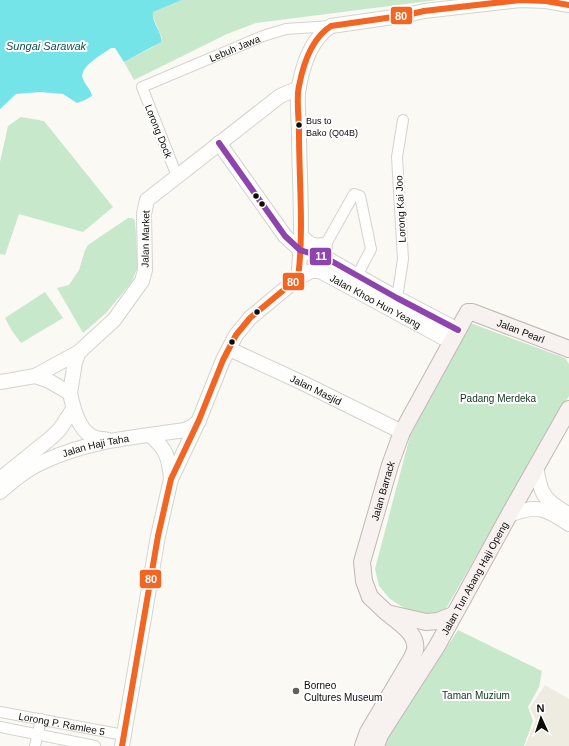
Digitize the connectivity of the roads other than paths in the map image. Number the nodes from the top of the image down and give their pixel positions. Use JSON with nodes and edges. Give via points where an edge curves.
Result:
{"nodes":[{"id":1,"x":569,"y":5,"type":"edge"},
{"id":2,"x":331,"y":26,"type":"junction"},
{"id":3,"x":142,"y":87,"type":"joint"},
{"id":4,"x":299,"y":88,"type":"junction"},
{"id":5,"x":280,"y":96,"type":"junction"},
{"id":6,"x":299,"y":116,"type":"junction"},
{"id":7,"x":403,"y":120,"type":"dead end"},
{"id":8,"x":218,"y":143,"type":"junction"},
{"id":9,"x":177,"y":176,"type":"junction"},
{"id":10,"x":300,"y":230,"type":"junction"},
{"id":11,"x":285,"y":236,"type":"junction"},
{"id":12,"x":327,"y":242,"type":"junction"},
{"id":13,"x":300,"y":250,"type":"junction"},
{"id":14,"x":326,"y":258,"type":"junction"},
{"id":15,"x":357,"y":276,"type":"junction"},
{"id":16,"x":298,"y":278,"type":"junction"},
{"id":17,"x":397,"y":298,"type":"junction"},
{"id":18,"x":472,"y":312,"type":"joint"},
{"id":19,"x":454,"y":336,"type":"junction"},
{"id":20,"x":229,"y":349,"type":"junction"},
{"id":21,"x":569,"y":349,"type":"edge"},
{"id":22,"x":79,"y":352,"type":"junction"},
{"id":23,"x":35,"y":376,"type":"junction"},
{"id":24,"x":0,"y":382,"type":"edge"},
{"id":25,"x":70,"y":393,"type":"junction"},
{"id":26,"x":73,"y":409,"type":"junction"},
{"id":27,"x":569,"y":409,"type":"edge"},
{"id":28,"x":199,"y":420,"type":"junction"},
{"id":29,"x":402,"y":432,"type":"junction"},
{"id":30,"x":150,"y":435,"type":"junction"},
{"id":31,"x":113,"y":440,"type":"junction"},
{"id":32,"x":536,"y":466,"type":"junction"},
{"id":33,"x":0,"y":479,"type":"edge"},
{"id":34,"x":171,"y":479,"type":"junction"},
{"id":35,"x":0,"y":492,"type":"edge"},
{"id":36,"x":569,"y":514,"type":"edge"},
{"id":37,"x":509,"y":515,"type":"junction"},
{"id":38,"x":569,"y":524,"type":"edge"},
{"id":39,"x":387,"y":613,"type":"junction"},
{"id":40,"x":453,"y":615,"type":"junction"},
{"id":41,"x":0,"y":712,"type":"edge"},
{"id":42,"x":40,"y":720,"type":"junction"},
{"id":43,"x":0,"y":727,"type":"edge"},
{"id":44,"x":37,"y":735,"type":"junction"},
{"id":45,"x":123,"y":741,"type":"edge"},
{"id":46,"x":35,"y":746,"type":"edge"},
{"id":47,"x":96,"y":746,"type":"edge"},
{"id":48,"x":364,"y":746,"type":"edge"},
{"id":49,"x":376,"y":746,"type":"edge"}],
"edges":[{"from":1,"to":2,"type":"main road","via":[[546,0],[520,0],[424,11]]},
{"from":2,"to":3,"type":"street","name":"Lebuh Jawa","via":[[286,29],[263,36]]},
{"from":2,"to":4,"type":"main road","via":[[322,32],[307,58]]},
{"from":3,"to":9,"type":"street","name":"Lorong Dock"},
{"from":4,"to":5,"type":"main road","name":"Jalan Market"},
{"from":4,"to":6,"type":"main road"},
{"from":5,"to":6,"type":"main road"},
{"from":5,"to":8,"type":"main road","name":"Jalan Market"},
{"from":6,"to":10,"type":"main road"},
{"from":7,"to":17,"type":"street","name":"Lorong Kai Joo","via":[[397,157],[402,259]]},
{"from":8,"to":9,"type":"main road","name":"Jalan Market"},
{"from":8,"to":11,"type":"main road","name":"Jalan Khoo Hun Yeang"},
{"from":9,"to":22,"type":"main road","name":"Jalan Market","via":[[147,200],[144,214],[145,270],[142,281],[114,320]]},
{"from":10,"to":11,"type":"main road","via":[[296,236]]},
{"from":10,"to":12,"type":"street","via":[[314,244]]},
{"from":10,"to":13,"type":"main road"},
{"from":11,"to":13,"type":"main road","name":"Jalan Khoo Hun Yeang"},
{"from":12,"to":14,"type":"street"},
{"from":12,"to":15,"type":"street","via":[[354,194],[360,196],[371,249]]},
{"from":13,"to":14,"type":"main road","name":"Jalan Khoo Hun Yeang"},
{"from":13,"to":16,"type":"main road"},
{"from":14,"to":15,"type":"main road","name":"Jalan Khoo Hun Yeang"},
{"from":15,"to":17,"type":"main road","name":"Jalan Khoo Hun Yeang"},
{"from":16,"to":19,"type":"main road","name":"Jalan Khoo Hun Yeang","via":[[311,271],[320,271]]},
{"from":16,"to":20,"type":"main road","name":"Jalan Khoo Hun Yeang","via":[[250,318],[236,335]]},
{"from":17,"to":19,"type":"main road","name":"Jalan Khoo Hun Yeang"},
{"from":18,"to":19,"type":"main road","name":"Jalan Barrack","via":[[467,313]]},
{"from":18,"to":21,"type":"main road","name":"Jalan Pearl"},
{"from":19,"to":29,"type":"main road","name":"Jalan Barrack"},
{"from":20,"to":28,"type":"main road","name":"Jalan Khoo Hun Yeang"},
{"from":20,"to":29,"type":"main road","name":"Jalan Masjid"},
{"from":22,"to":23,"type":"main road","name":"Jalan Market"},
{"from":22,"to":25,"type":"main road"},
{"from":23,"to":24,"type":"main road"},
{"from":23,"to":25,"type":"main road"},
{"from":25,"to":26,"type":"main road"},
{"from":26,"to":31,"type":"main road","via":[[81,425],[94,438]]},
{"from":26,"to":33,"type":"main road","name":"Jalan Haji Taha","via":[[52,437]]},
{"from":27,"to":32,"type":"main road","name":"Jalan Tun Abang Haji Openg"},
{"from":28,"to":30,"type":"main road","name":"Jalan Haji Taha","via":[[185,430]]},
{"from":28,"to":34,"type":"main road","name":"Jalan Khoo Hun Yeang"},
{"from":29,"to":39,"type":"main road","name":"Jalan Barrack","via":[[362,562],[364,581],[370,597]]},
{"from":30,"to":31,"type":"main road","name":"Jalan Haji Taha"},
{"from":30,"to":34,"type":"main road","via":[[160,444],[170,461]]},
{"from":31,"to":35,"type":"main road","name":"Jalan Haji Taha","via":[[84,446],[45,461],[24,472]]},
{"from":32,"to":36,"type":"main road","via":[[544,496],[552,505]]},
{"from":32,"to":37,"type":"main road","name":"Jalan Tun Abang Haji Openg"},
{"from":34,"to":45,"type":"main road","via":[[158,536]]},
{"from":37,"to":38,"type":"main road","via":[[537,508],[550,512]]},
{"from":37,"to":40,"type":"main road","name":"Jalan Tun Abang Haji Openg"},
{"from":39,"to":40,"type":"main road","via":[[426,622],[438,621]]},
{"from":39,"to":48,"type":"main road","via":[[410,632],[415,649],[368,732]]},
{"from":40,"to":49,"type":"main road","name":"Jalan Tun Abang Haji Openg","via":[[437,646],[380,735]]},
{"from":41,"to":42,"type":"street","name":"Lorong P. Ramlee 5"},
{"from":42,"to":44,"type":"street"},
{"from":42,"to":45,"type":"street","name":"Lorong P. Ramlee 5"},
{"from":43,"to":44,"type":"street","name":"Lorong P. Ramlee 5"},
{"from":44,"to":46,"type":"street"},
{"from":44,"to":47,"type":"street","name":"Lorong P. Ramlee 5"}]}
